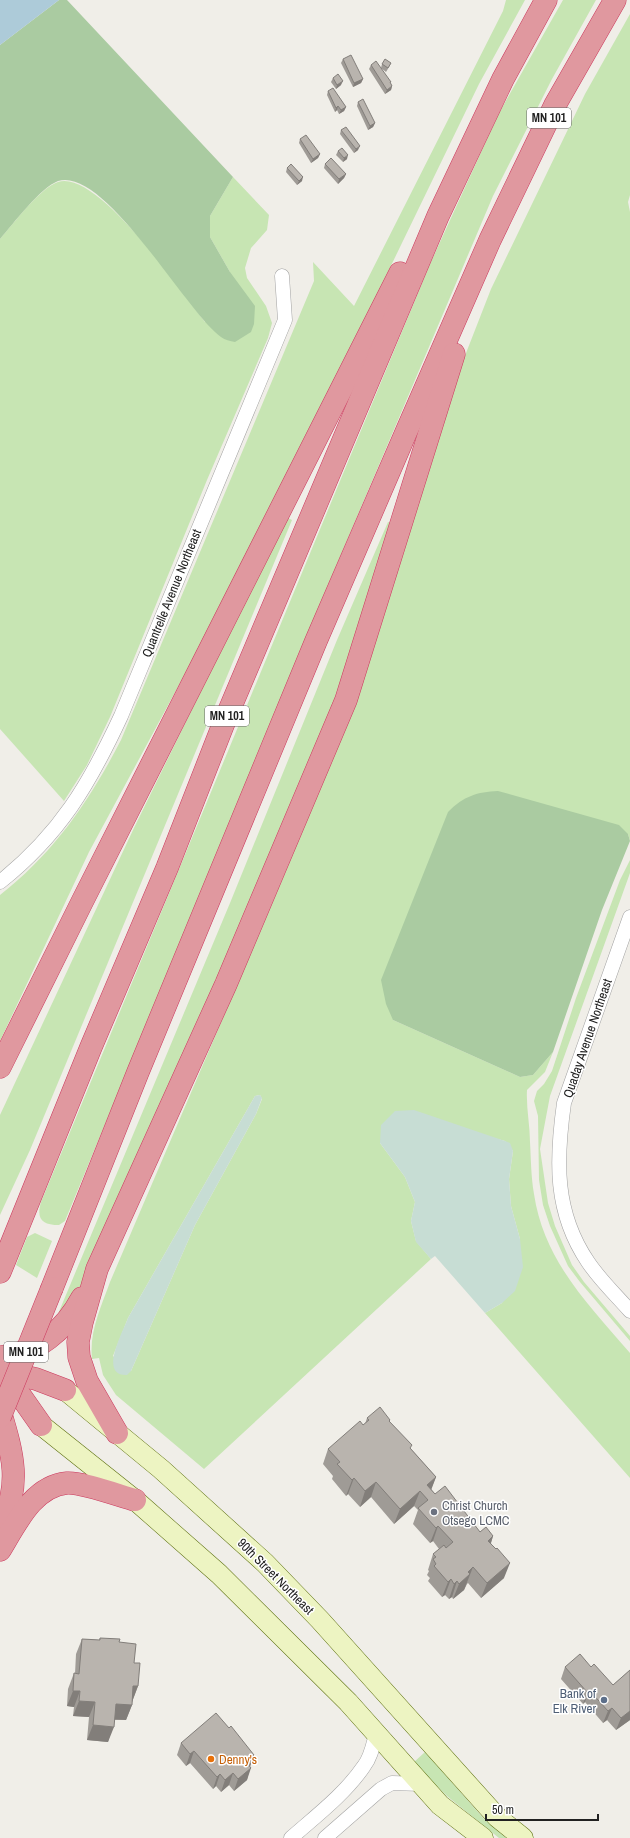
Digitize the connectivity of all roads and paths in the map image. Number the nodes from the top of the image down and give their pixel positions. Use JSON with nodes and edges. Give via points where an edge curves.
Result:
{"nodes":[{"id":1,"x":546,"y":0,"type":"edge"},
{"id":2,"x":614,"y":0,"type":"edge"},
{"id":3,"x":438,"y":216,"type":"junction"},
{"id":4,"x":490,"y":240,"type":"junction"},
{"id":5,"x":282,"y":276,"type":"dead end"},
{"id":6,"x":0,"y":882,"type":"edge"},
{"id":7,"x":630,"y":917,"type":"edge"},
{"id":8,"x":0,"y":1068,"type":"edge"},
{"id":9,"x":3,"y":1265,"type":"edge"},
{"id":10,"x":97,"y":1269,"type":"junction"},
{"id":11,"x":630,"y":1311,"type":"edge"},
{"id":12,"x":2,"y":1362,"type":"edge"},
{"id":13,"x":65,"y":1390,"type":"joint"},
{"id":14,"x":0,"y":1394,"type":"edge"},
{"id":15,"x":0,"y":1411,"type":"edge"},
{"id":16,"x":0,"y":1417,"type":"edge"},
{"id":17,"x":40,"y":1425,"type":"junction"},
{"id":18,"x":116,"y":1433,"type":"junction"},
{"id":19,"x":135,"y":1500,"type":"junction"},
{"id":20,"x":0,"y":1528,"type":"edge"},
{"id":21,"x":0,"y":1550,"type":"edge"},
{"id":22,"x":376,"y":1734,"type":"junction"},
{"id":23,"x":421,"y":1784,"type":"junction"},
{"id":24,"x":291,"y":1838,"type":"edge"},
{"id":25,"x":325,"y":1838,"type":"edge"},
{"id":26,"x":483,"y":1838,"type":"edge"},
{"id":27,"x":523,"y":1838,"type":"edge"}],
"edges":[{"from":1,"to":3,"type":"highway","number":"MN 101","via":[[502,79]]},
{"from":2,"to":4,"type":"highway","number":"MN 101","via":[[555,104]]},
{"from":3,"to":8,"type":"highway","via":[[400,274]]},
{"from":3,"to":9,"type":"highway","number":"MN 101","via":[[223,725],[167,868]]},
{"from":4,"to":10,"type":"highway","via":[[346,700],[226,984]]},
{"from":4,"to":16,"type":"highway","number":"MN 101","bridge":true,"via":[[316,641],[141,1064]]},
{"from":5,"to":6,"type":"street","name":"Quantrelle Avenue Northeast","via":[[285,320],[103,755],[64,818],[35,850]]},
{"from":7,"to":11,"type":"street","name":"Quaday Avenue Northeast","via":[[564,1103],[560,1133],[559,1182],[564,1210],[588,1263]]},
{"from":10,"to":12,"type":"highway","via":[[79,1305],[66,1323],[46,1341]]},
{"from":10,"to":18,"type":"highway","via":[[78,1342],[79,1357],[87,1381]]},
{"from":12,"to":13,"type":"highway"},
{"from":12,"to":17,"type":"highway","via":[[13,1386]]},
{"from":13,"to":18,"type":"main road","name":"90th Street Northeast"},
{"from":14,"to":17,"type":"street"},
{"from":15,"to":20,"type":"highway","via":[[13,1461],[14,1488],[9,1511]]},
{"from":17,"to":19,"type":"main road"},
{"from":18,"to":27,"type":"main road","name":"90th Street Northeast","via":[[161,1469],[265,1563],[331,1632],[497,1817]]},
{"from":19,"to":21,"type":"highway","via":[[96,1488],[68,1483],[49,1488],[24,1512]]},
{"from":19,"to":22,"type":"main road","via":[[225,1579],[348,1702]]},
{"from":22,"to":23,"type":"main road"},
{"from":22,"to":24,"type":"street","via":[[365,1766]]},
{"from":23,"to":25,"type":"street","via":[[392,1783],[381,1789]]},
{"from":23,"to":26,"type":"main road","via":[[440,1805]]}]}
